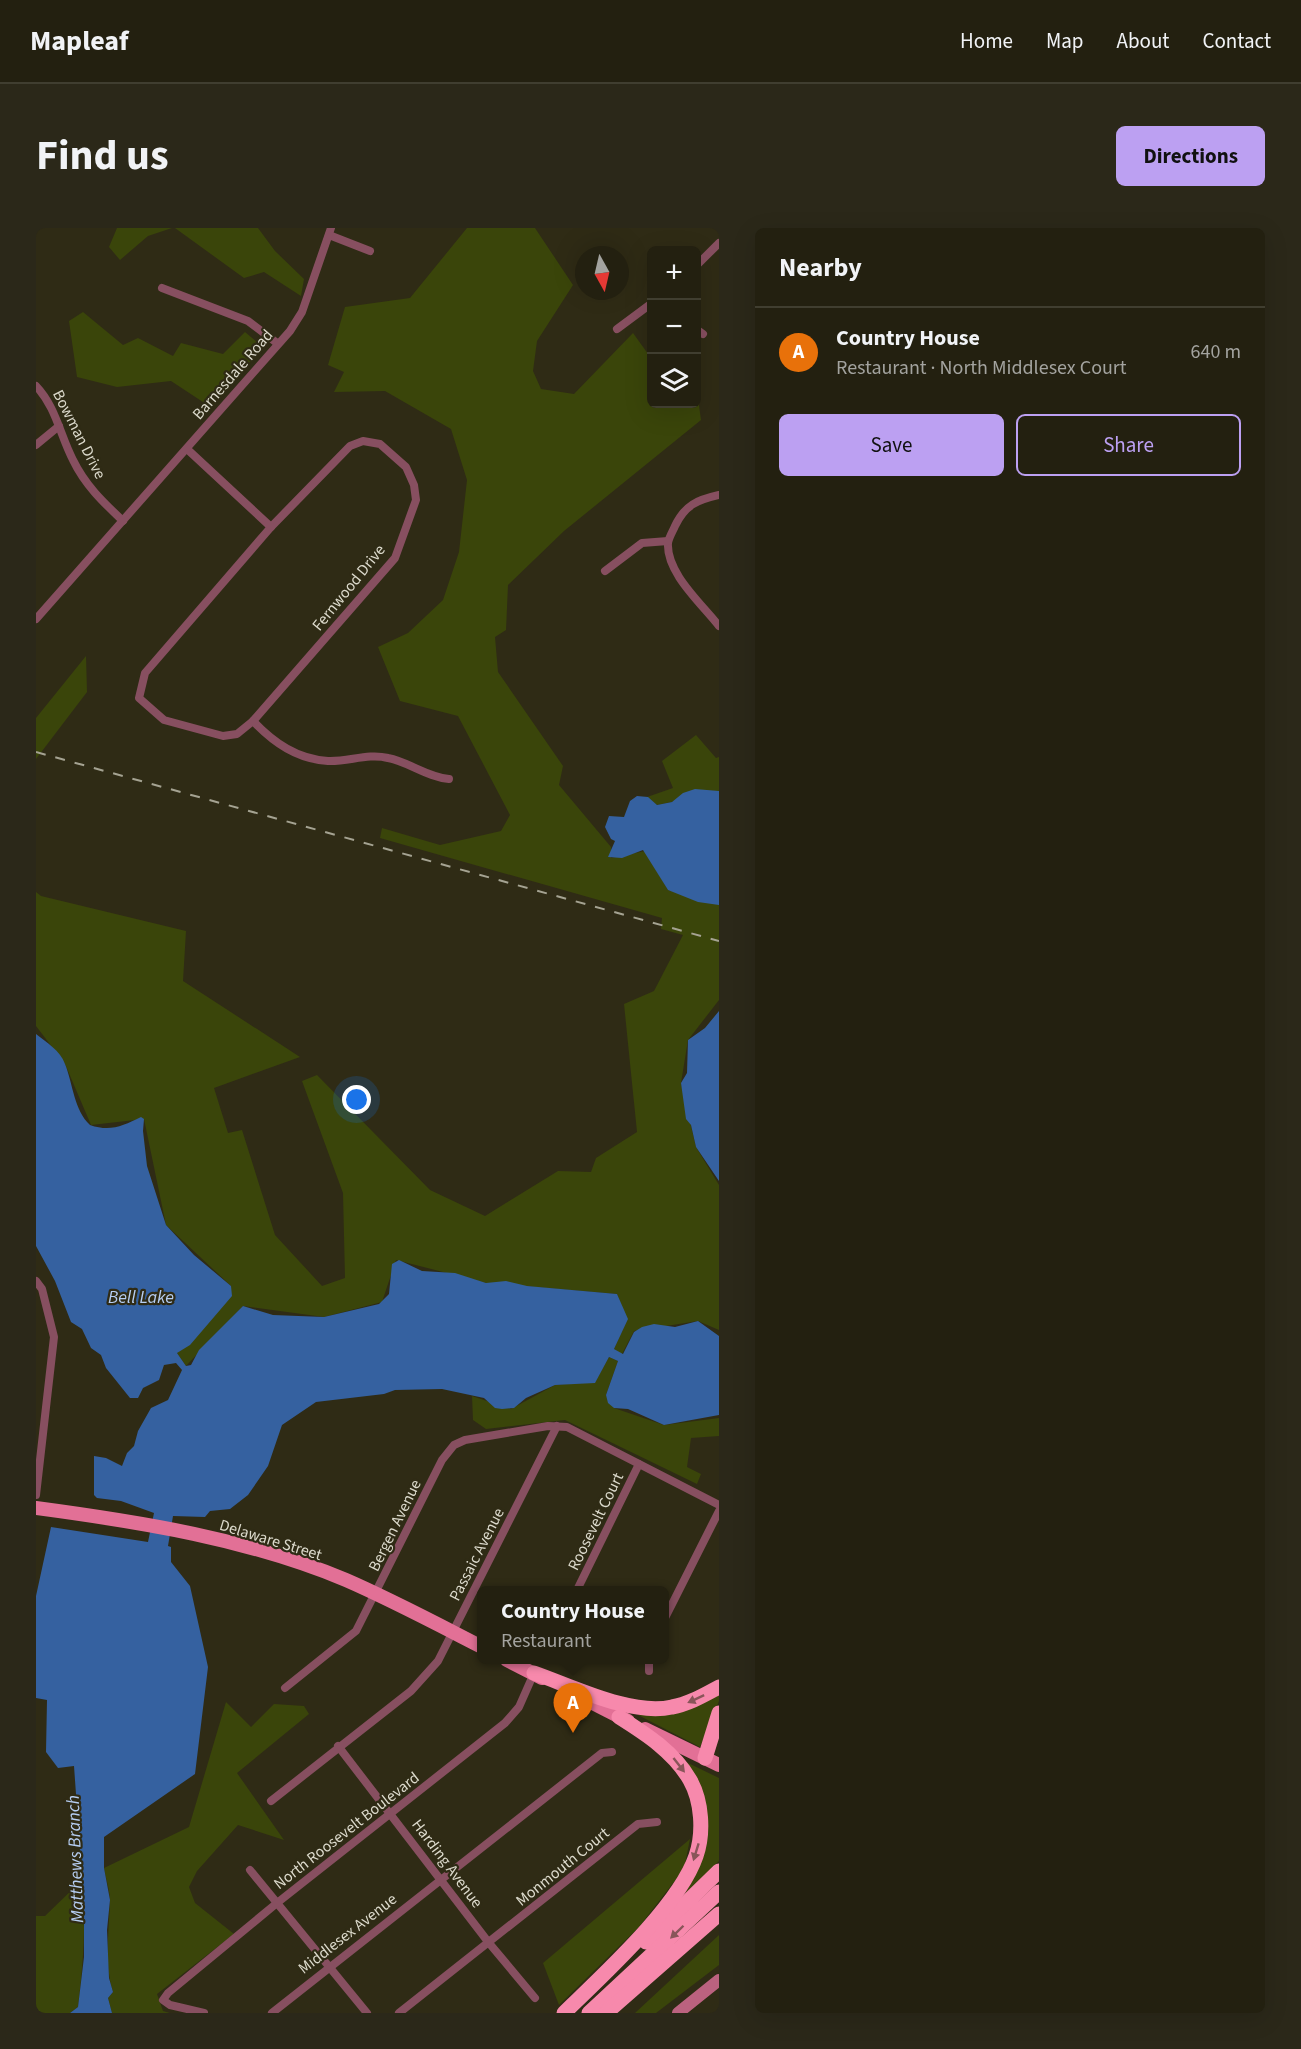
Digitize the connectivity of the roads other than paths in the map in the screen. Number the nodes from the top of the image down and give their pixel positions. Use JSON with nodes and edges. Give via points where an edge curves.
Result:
{"nodes":[{"id":1,"x":330,"y":232,"type":"edge"},
{"id":2,"x":719,"y":243,"type":"edge"},
{"id":3,"x":370,"y":251,"type":"dead end"},
{"id":4,"x":701,"y":261,"type":"edge"},
{"id":5,"x":162,"y":288,"type":"dead end"},
{"id":6,"x":647,"y":306,"type":"edge"},
{"id":7,"x":617,"y":329,"type":"dead end"},
{"id":8,"x":278,"y":343,"type":"junction"},
{"id":9,"x":36,"y":386,"type":"edge"},
{"id":10,"x":59,"y":426,"type":"junction"},
{"id":11,"x":36,"y":445,"type":"edge"},
{"id":12,"x":187,"y":449,"type":"junction"},
{"id":13,"x":719,"y":495,"type":"edge"},
{"id":14,"x":123,"y":521,"type":"junction"},
{"id":15,"x":271,"y":527,"type":"junction"},
{"id":16,"x":668,"y":541,"type":"junction"},
{"id":17,"x":605,"y":571,"type":"dead end"},
{"id":18,"x":36,"y":619,"type":"edge"},
{"id":19,"x":719,"y":626,"type":"edge"},
{"id":20,"x":253,"y":721,"type":"junction"},
{"id":21,"x":448,"y":779,"type":"dead end"},
{"id":22,"x":36,"y":1281,"type":"edge"},
{"id":23,"x":557,"y":1426,"type":"junction"},
{"id":24,"x":639,"y":1464,"type":"junction"},
{"id":25,"x":36,"y":1495,"type":"edge"},
{"id":26,"x":719,"y":1505,"type":"edge"},
{"id":27,"x":36,"y":1508,"type":"edge"},
{"id":28,"x":719,"y":1511,"type":"edge"},
{"id":29,"x":579,"y":1586,"type":"edge"},
{"id":30,"x":376,"y":1594,"type":"junction"},
{"id":31,"x":669,"y":1610,"type":"edge"},
{"id":32,"x":453,"y":1632,"type":"junction"},
{"id":33,"x":477,"y":1644,"type":"edge"},
{"id":34,"x":517,"y":1664,"type":"edge"},
{"id":35,"x":649,"y":1664,"type":"edge"},
{"id":36,"x":649,"y":1671,"type":"dead end"},
{"id":37,"x":534,"y":1673,"type":"junction"},
{"id":38,"x":719,"y":1687,"type":"edge"},
{"id":39,"x":285,"y":1688,"type":"dead end"},
{"id":40,"x":719,"y":1713,"type":"edge"},
{"id":41,"x":620,"y":1716,"type":"junction"},
{"id":42,"x":338,"y":1746,"type":"junction"},
{"id":43,"x":612,"y":1752,"type":"dead end"},
{"id":44,"x":705,"y":1758,"type":"junction"},
{"id":45,"x":719,"y":1765,"type":"edge"},
{"id":46,"x":272,"y":1801,"type":"dead end"},
{"id":47,"x":390,"y":1814,"type":"junction"},
{"id":48,"x":657,"y":1822,"type":"dead end"},
{"id":49,"x":249,"y":1870,"type":"dead end"},
{"id":50,"x":719,"y":1871,"type":"edge"},
{"id":51,"x":441,"y":1878,"type":"junction"},
{"id":52,"x":719,"y":1892,"type":"edge"},
{"id":53,"x":277,"y":1903,"type":"junction"},
{"id":54,"x":719,"y":1914,"type":"edge"},
{"id":55,"x":489,"y":1943,"type":"junction"},
{"id":56,"x":328,"y":1967,"type":"junction"},
{"id":57,"x":719,"y":1980,"type":"edge"},
{"id":58,"x":535,"y":1998,"type":"dead end"},
{"id":59,"x":204,"y":2013,"type":"edge"},
{"id":60,"x":272,"y":2013,"type":"edge"},
{"id":61,"x":367,"y":2013,"type":"edge"},
{"id":62,"x":399,"y":2013,"type":"edge"},
{"id":63,"x":565,"y":2013,"type":"edge"},
{"id":64,"x":589,"y":2013,"type":"edge"},
{"id":65,"x":606,"y":2013,"type":"edge"},
{"id":66,"x":678,"y":2013,"type":"edge"}],
"edges":[{"from":1,"to":3,"type":"street"},
{"from":1,"to":8,"type":"street","name":"Barnesdale Road","via":[[302,312]]},
{"from":2,"to":4,"type":"street"},
{"from":5,"to":8,"type":"street","via":[[248,321]]},
{"from":6,"to":7,"type":"street"},
{"from":8,"to":12,"type":"street","name":"Barnesdale Road"},
{"from":9,"to":10,"type":"street","name":"Bowman Drive","via":[[46,397]]},
{"from":10,"to":11,"type":"street"},
{"from":10,"to":14,"type":"street","name":"Bowman Drive","via":[[84,480]]},
{"from":12,"to":14,"type":"street","name":"Barnesdale Road"},
{"from":12,"to":15,"type":"street"},
{"from":13,"to":16,"type":"street","via":[[684,509]]},
{"from":14,"to":18,"type":"street","name":"Barnesdale Road"},
{"from":15,"to":20,"type":"street","name":"Fernwood Drive","via":[[145,673],[138,698],[164,720],[223,736],[237,734]]},
{"from":15,"to":20,"type":"street","name":"Fernwood Drive","via":[[350,446],[363,441],[380,444],[406,467],[414,485],[416,500],[395,558]]},
{"from":16,"to":17,"type":"street","via":[[642,543]]},
{"from":16,"to":19,"type":"street","via":[[669,555],[678,574]]},
{"from":20,"to":21,"type":"street","via":[[285,750],[328,761],[386,757]]},
{"from":22,"to":25,"type":"street","via":[[42,1288],[54,1337]]},
{"from":23,"to":24,"type":"street","via":[[567,1427]]},
{"from":23,"to":30,"type":"street","name":"Bergen Avenue","via":[[465,1440],[447,1451]]},
{"from":23,"to":32,"type":"street","name":"Passaic Avenue"},
{"from":24,"to":26,"type":"street"},
{"from":24,"to":29,"type":"street","name":"Roosevelt Court"},
{"from":27,"to":30,"type":"main road","name":"Delaware Street","via":[[176,1530],[311,1567]]},
{"from":28,"to":31,"type":"street"},
{"from":30,"to":32,"type":"main road","name":"Delaware Street"},
{"from":30,"to":39,"type":"street","name":"Bergen Avenue","via":[[351,1637]]},
{"from":32,"to":33,"type":"main road","name":"Delaware Street"},
{"from":32,"to":42,"type":"street","name":"Passaic Avenue","via":[[424,1678]]},
{"from":34,"to":37,"type":"main road"},
{"from":35,"to":36,"type":"street"},
{"from":38,"to":37,"type":"highway","one_way":true,"via":[[671,1708],[648,1709]]},
{"from":37,"to":41,"type":"main road"},
{"from":37,"to":47,"type":"street","name":"North Roosevelt Boulevard","via":[[519,1707],[505,1723]]},
{"from":40,"to":44,"type":"highway"},
{"from":41,"to":44,"type":"main road"},
{"from":41,"to":63,"type":"highway","one_way":true,"via":[[667,1751],[691,1782],[699,1806],[700,1839],[684,1881],[664,1908]]},
{"from":42,"to":46,"type":"street","name":"Passaic Avenue"},
{"from":42,"to":47,"type":"street","name":"Harding Avenue"},
{"from":43,"to":51,"type":"street","name":"Middlesex Avenue","via":[[602,1753]]},
{"from":44,"to":45,"type":"main road"},
{"from":47,"to":51,"type":"street","name":"Harding Avenue"},
{"from":47,"to":53,"type":"street","name":"North Roosevelt Boulevard"},
{"from":48,"to":55,"type":"street","name":"Monmouth Court","via":[[638,1824]]},
{"from":49,"to":53,"type":"street"},
{"from":50,"to":63,"type":"highway","via":[[603,1983]]},
{"from":51,"to":55,"type":"street","name":"Harding Avenue"},
{"from":51,"to":56,"type":"street","name":"Middlesex Avenue"},
{"from":52,"to":64,"type":"highway","one_way":true},
{"from":53,"to":56,"type":"street"},
{"from":53,"to":59,"type":"street","name":"North Roosevelt Boulevard","via":[[163,2000]]},
{"from":54,"to":65,"type":"highway"},
{"from":55,"to":58,"type":"street","name":"Harding Avenue"},
{"from":55,"to":62,"type":"street","name":"Monmouth Court"},
{"from":56,"to":60,"type":"street","name":"Middlesex Avenue"},
{"from":56,"to":61,"type":"street"},
{"from":57,"to":66,"type":"main road"}]}
